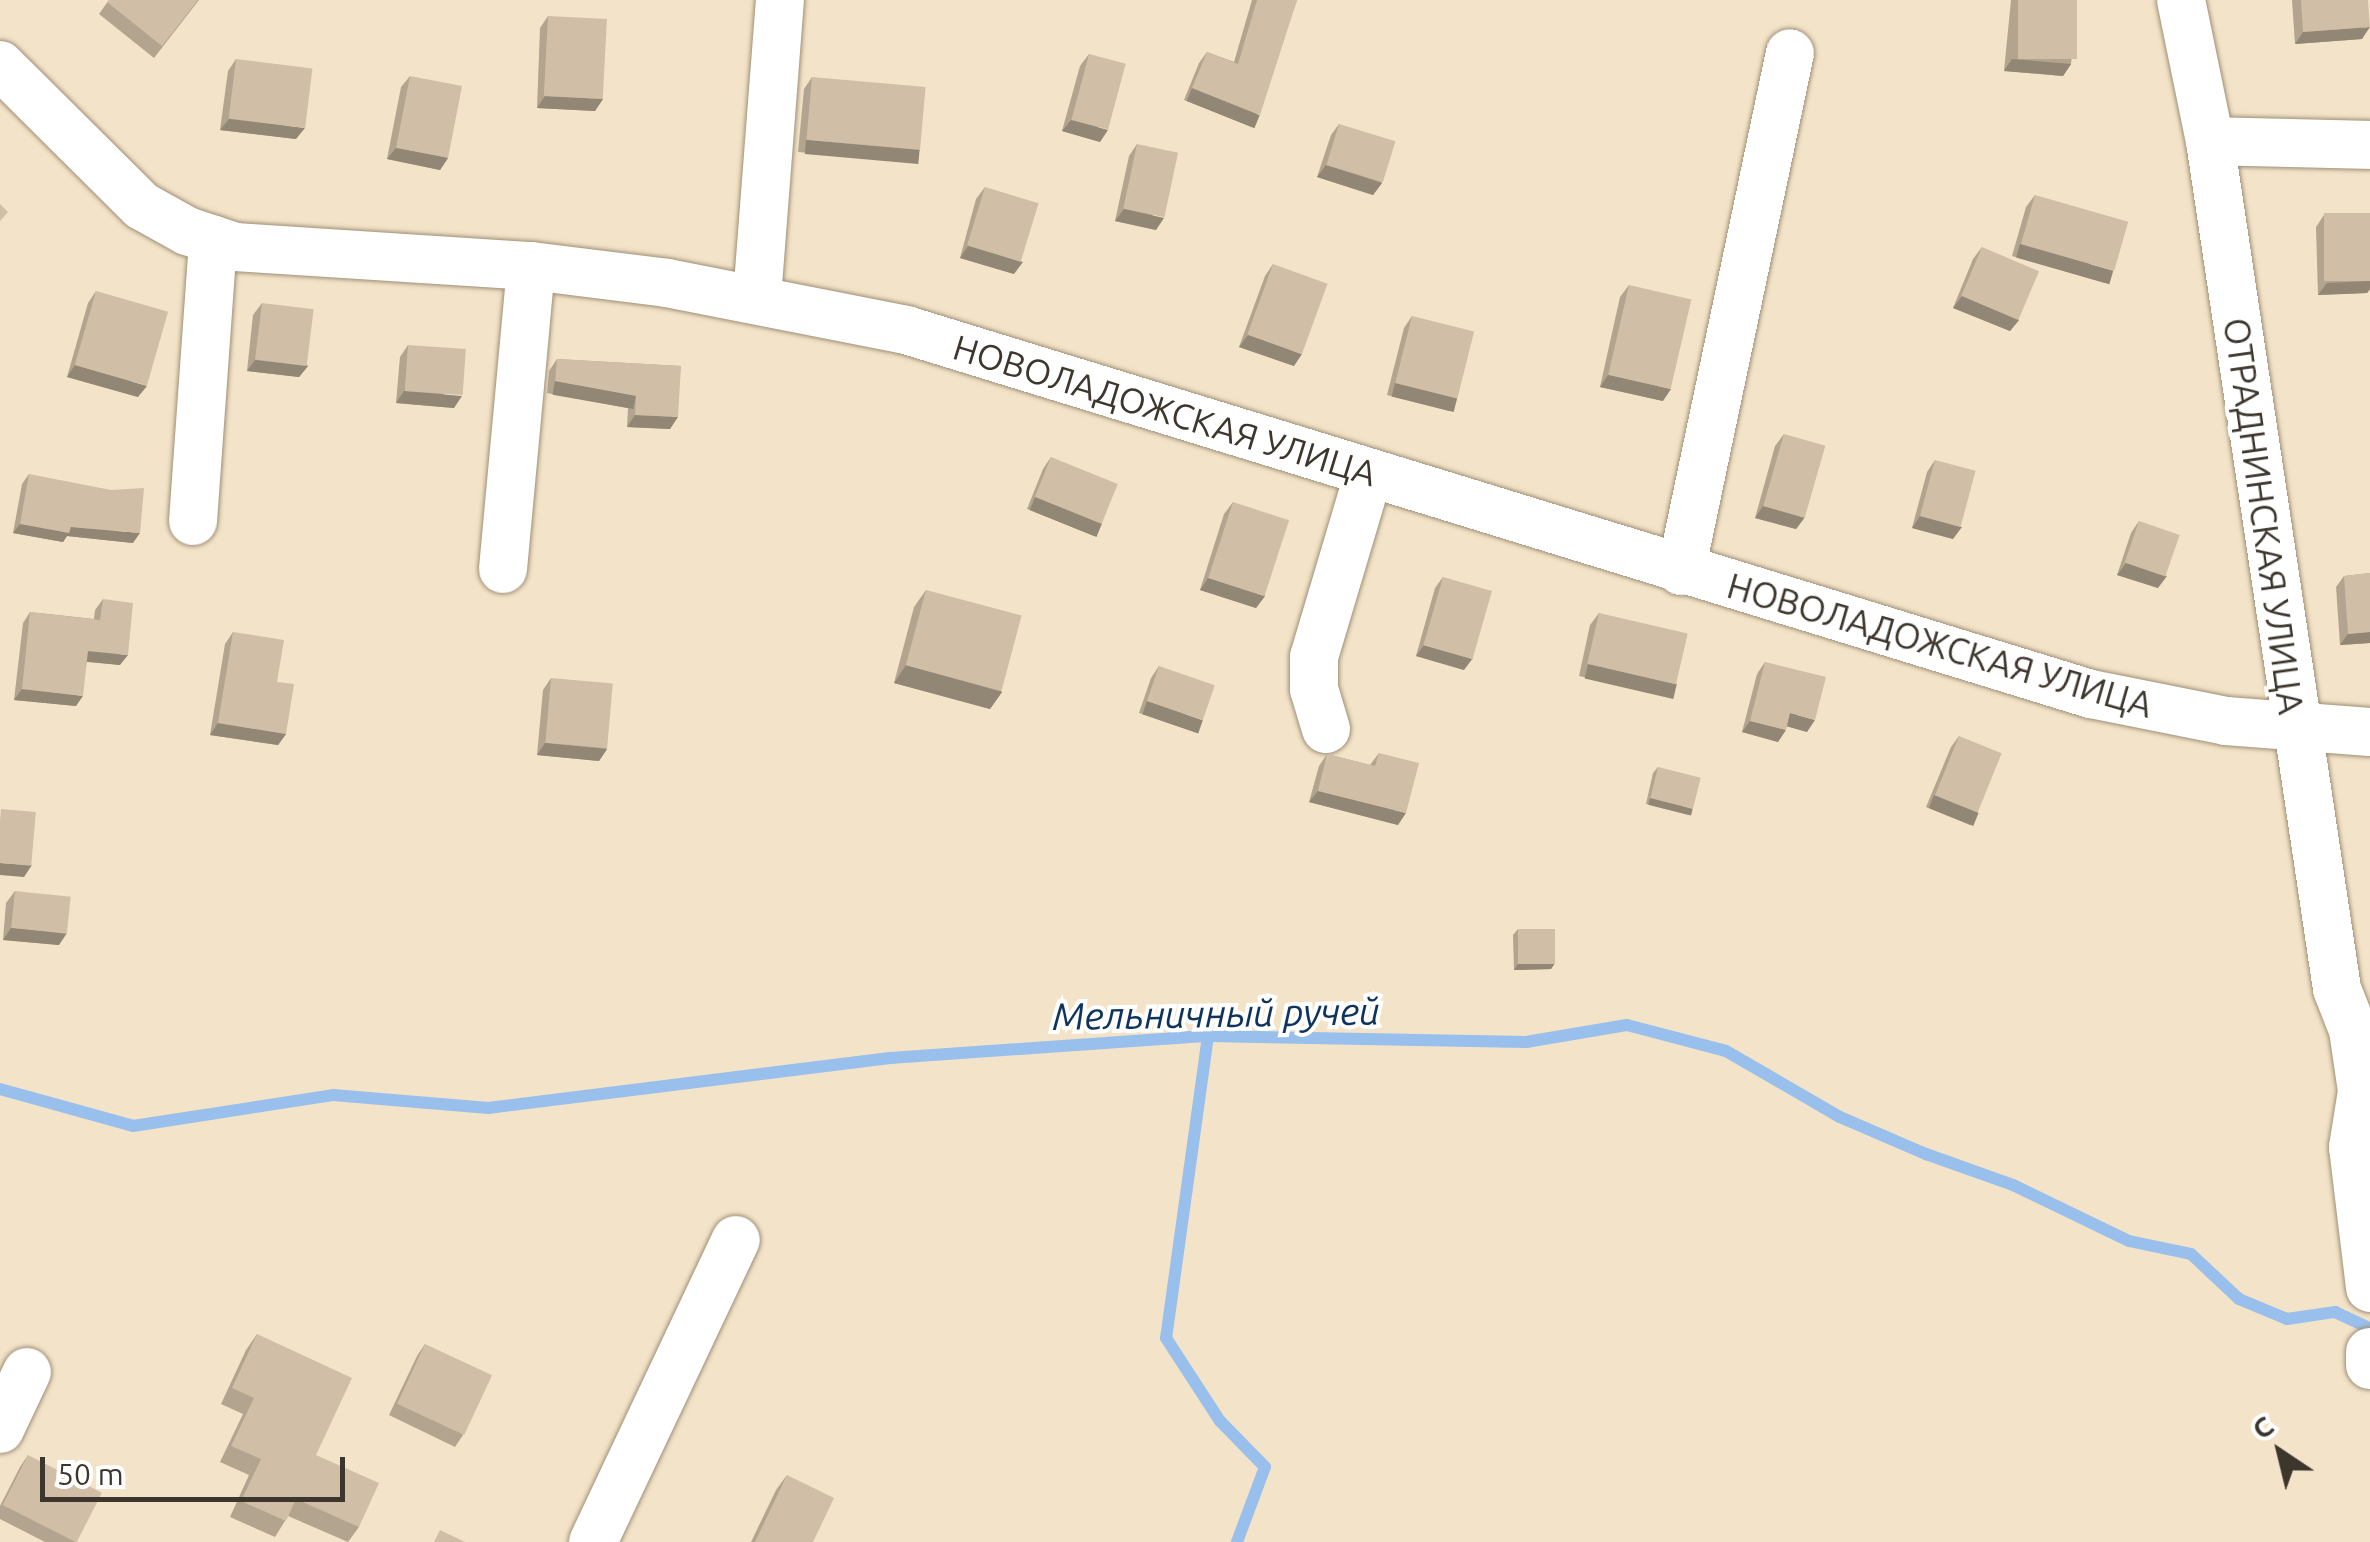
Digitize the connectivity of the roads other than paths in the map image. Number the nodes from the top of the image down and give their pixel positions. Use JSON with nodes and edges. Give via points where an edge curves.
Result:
{"nodes":[{"id":1,"x":780,"y":0,"type":"edge"},
{"id":2,"x":2181,"y":0,"type":"edge"},
{"id":3,"x":1790,"y":52,"type":"dead end"},
{"id":4,"x":0,"y":65,"type":"edge"},
{"id":5,"x":2210,"y":141,"type":"junction"},
{"id":6,"x":2370,"y":145,"type":"edge"},
{"id":7,"x":213,"y":240,"type":"junction"},
{"id":8,"x":531,"y":266,"type":"junction"},
{"id":9,"x":757,"y":298,"type":"junction"},
{"id":10,"x":1369,"y":472,"type":"junction"},
{"id":11,"x":193,"y":521,"type":"dead end"},
{"id":12,"x":503,"y":569,"type":"dead end"},
{"id":13,"x":1681,"y":571,"type":"junction"},
{"id":14,"x":2296,"y":729,"type":"junction"},
{"id":15,"x":1326,"y":730,"type":"dead end"},
{"id":16,"x":2370,"y":732,"type":"edge"},
{"id":17,"x":2362,"y":1030,"type":"edge"},
{"id":18,"x":736,"y":1240,"type":"dead end"},
{"id":19,"x":2370,"y":1288,"type":"edge"},
{"id":20,"x":2370,"y":1352,"type":"edge"},
{"id":21,"x":2370,"y":1365,"type":"edge"},
{"id":22,"x":27,"y":1372,"type":"dead end"},
{"id":23,"x":0,"y":1429,"type":"edge"},
{"id":24,"x":593,"y":1542,"type":"edge"}],
"edges":[{"from":1,"to":9,"type":"street"},
{"from":2,"to":5,"type":"street","name":"ОТРАДНИНСКАЯ УЛИЦА"},
{"from":3,"to":13,"type":"street"},
{"from":4,"to":7,"type":"street","name":"НОВОЛАДОЖСКАЯ УЛИЦА","via":[[142,206]]},
{"from":5,"to":6,"type":"street"},
{"from":5,"to":14,"type":"street","name":"ОТРАДНИНСКАЯ УЛИЦА"},
{"from":7,"to":8,"type":"street","name":"НОВОЛАДОЖСКАЯ УЛИЦА","via":[[290,253]]},
{"from":7,"to":11,"type":"street"},
{"from":8,"to":9,"type":"street","name":"НОВОЛАДОЖСКАЯ УЛИЦА"},
{"from":8,"to":12,"type":"street"},
{"from":9,"to":10,"type":"street","name":"НОВОЛАДОЖСКАЯ УЛИЦА","via":[[906,330]]},
{"from":10,"to":13,"type":"street","name":"НОВОЛАДОЖСКАЯ УЛИЦА"},
{"from":10,"to":15,"type":"street","via":[[1314,657],[1314,689]]},
{"from":13,"to":14,"type":"street","name":"НОВОЛАДОЖСКАЯ УЛИЦА","via":[[2090,694]]},
{"from":14,"to":16,"type":"street","name":"НОВОЛАДОЖСКАЯ УЛИЦА"},
{"from":14,"to":17,"type":"street","name":"ОТРАДНИНСКАЯ УЛИЦА","via":[[2337,990]]},
{"from":17,"to":19,"type":"street","name":"ОТРАДНИНСКАЯ УЛИЦА","via":[[2353,1147]]},
{"from":18,"to":24,"type":"street"},
{"from":20,"to":21,"type":"street"},
{"from":22,"to":23,"type":"street"}]}
